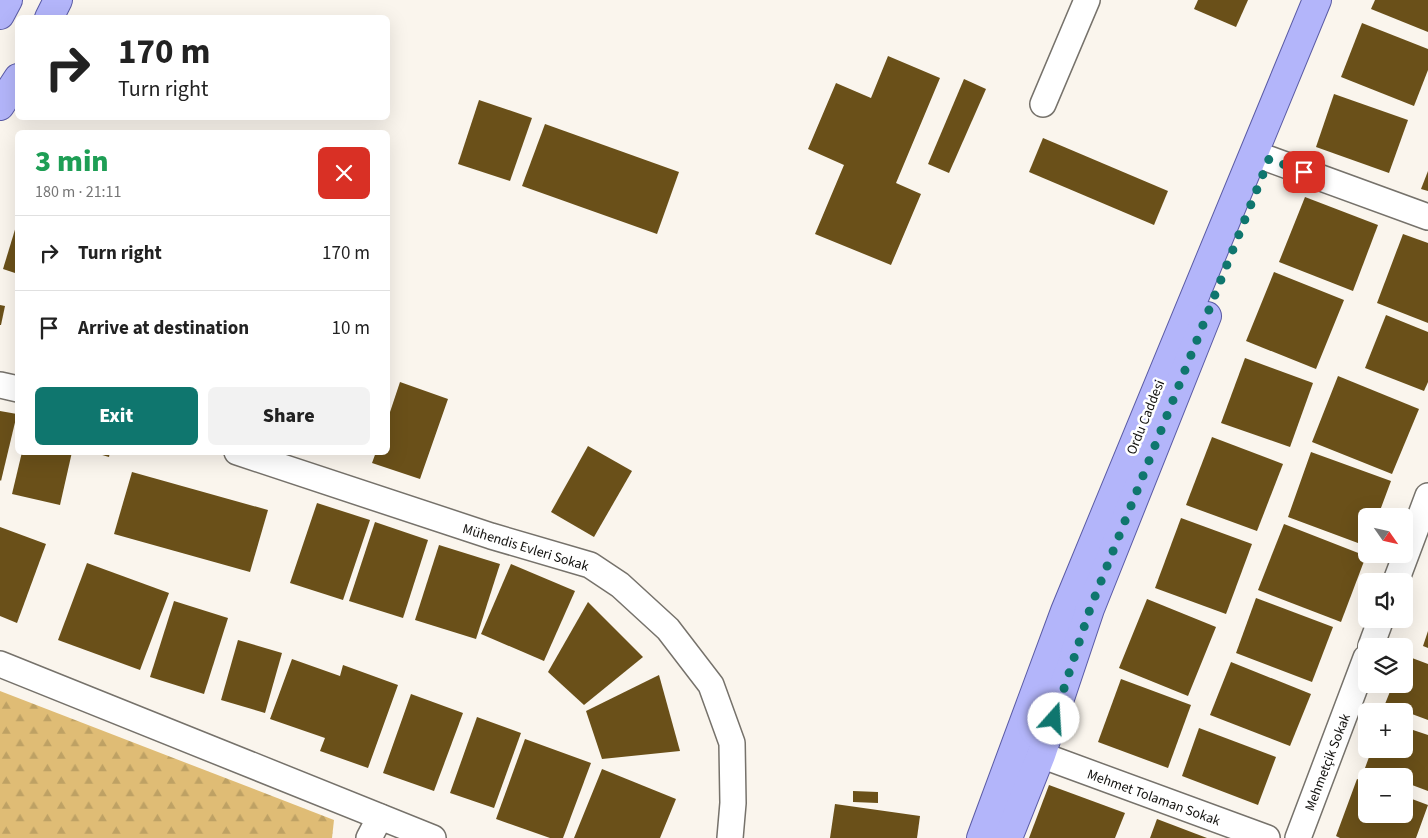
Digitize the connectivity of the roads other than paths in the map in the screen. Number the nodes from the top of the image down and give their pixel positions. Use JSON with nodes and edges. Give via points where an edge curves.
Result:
{"nodes":[{"id":1,"x":8,"y":0,"type":"edge"},
{"id":2,"x":58,"y":0,"type":"edge"},
{"id":3,"x":1087,"y":0,"type":"edge"},
{"id":4,"x":1317,"y":0,"type":"edge"},
{"id":5,"x":1333,"y":0,"type":"edge"},
{"id":6,"x":0,"y":15,"type":"edge"},
{"id":7,"x":50,"y":15,"type":"edge"},
{"id":8,"x":15,"y":83,"type":"edge"},
{"id":9,"x":1043,"y":104,"type":"dead end"},
{"id":10,"x":0,"y":106,"type":"edge"},
{"id":11,"x":1269,"y":159,"type":"junction"},
{"id":12,"x":1428,"y":217,"type":"edge"},
{"id":13,"x":0,"y":385,"type":"edge"},
{"id":14,"x":15,"y":388,"type":"edge"},
{"id":15,"x":245,"y":455,"type":"edge"},
{"id":16,"x":1428,"y":496,"type":"edge"},
{"id":17,"x":1399,"y":573,"type":"edge"},
{"id":18,"x":0,"y":664,"type":"edge"},
{"id":19,"x":1358,"y":679,"type":"edge"},
{"id":20,"x":1041,"y":755,"type":"junction"},
{"id":21,"x":375,"y":828,"type":"edge"},
{"id":22,"x":433,"y":838,"type":"edge"},
{"id":23,"x":730,"y":838,"type":"edge"},
{"id":24,"x":981,"y":838,"type":"edge"},
{"id":25,"x":1008,"y":838,"type":"edge"},
{"id":26,"x":1267,"y":838,"type":"edge"},
{"id":27,"x":1298,"y":838,"type":"edge"}],
"edges":[{"from":1,"to":6,"type":"main road"},
{"from":2,"to":7,"type":"main road"},
{"from":3,"to":9,"type":"street"},
{"from":4,"to":24,"type":"main road","name":"Ordu Caddesi","via":[[1065,611]]},
{"from":5,"to":11,"type":"main road","name":"Ordu Caddesi"},
{"from":8,"to":10,"type":"main road"},
{"from":11,"to":12,"type":"street"},
{"from":11,"to":20,"type":"main road","name":"Ordu Caddesi","via":[[1090,609]]},
{"from":13,"to":14,"type":"street"},
{"from":15,"to":23,"type":"street","name":"Mühendis Evleri Sokak","via":[[590,565],[620,585],[668,629],[711,685],[732,743]]},
{"from":16,"to":17,"type":"street"},
{"from":18,"to":21,"type":"street"},
{"from":19,"to":27,"type":"street","name":"Mehmetçik Sokak"},
{"from":20,"to":25,"type":"main road","name":"Ordu Caddesi"},
{"from":20,"to":26,"type":"street","name":"Mehmet Tolaman Sokak"},
{"from":21,"to":22,"type":"street"}]}
